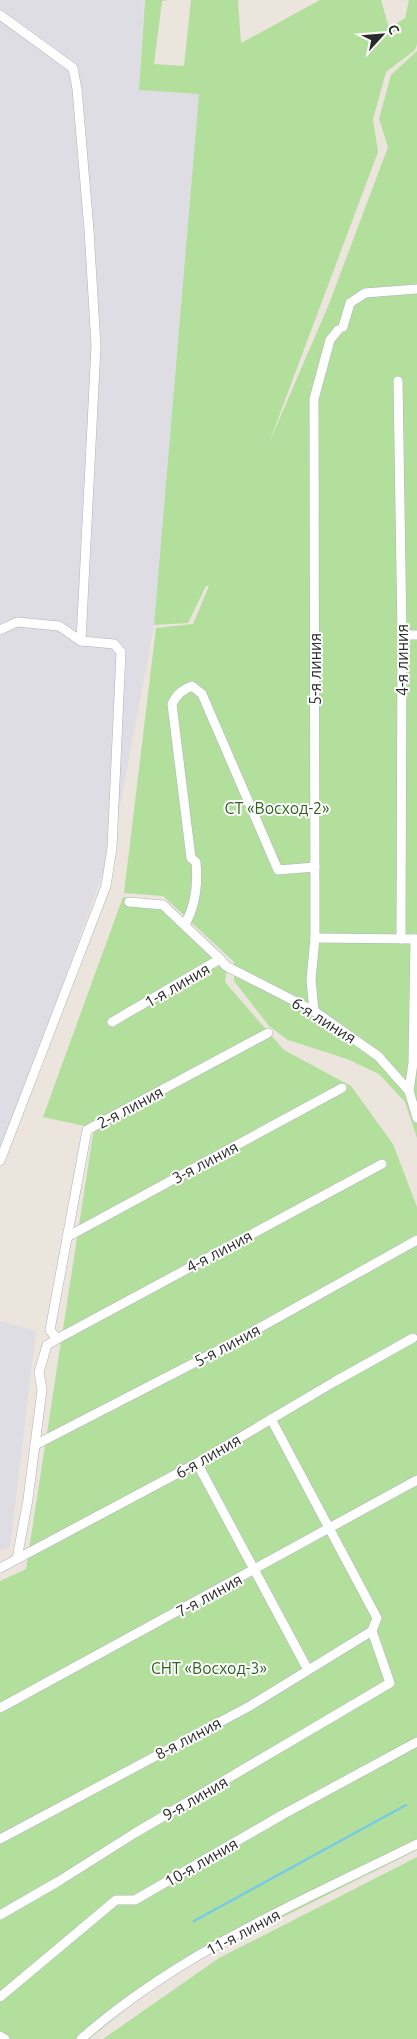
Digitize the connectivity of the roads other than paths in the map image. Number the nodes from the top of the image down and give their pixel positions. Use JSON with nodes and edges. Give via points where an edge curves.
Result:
{"nodes":[{"id":1,"x":0,"y":16,"type":"edge"},
{"id":2,"x":417,"y":290,"type":"edge"},
{"id":3,"x":398,"y":381,"type":"dead end"},
{"id":4,"x":0,"y":630,"type":"edge"},
{"id":5,"x":402,"y":635,"type":"junction"},
{"id":6,"x":417,"y":635,"type":"edge"},
{"id":7,"x":81,"y":641,"type":"junction"},
{"id":8,"x":315,"y":867,"type":"junction"},
{"id":9,"x":129,"y":902,"type":"dead end"},
{"id":10,"x":185,"y":924,"type":"junction"},
{"id":11,"x":315,"y":938,"type":"junction"},
{"id":12,"x":401,"y":939,"type":"junction"},
{"id":13,"x":416,"y":939,"type":"edge"},
{"id":14,"x":223,"y":962,"type":"junction"},
{"id":15,"x":314,"y":1011,"type":"junction"},
{"id":16,"x":112,"y":1022,"type":"dead end"},
{"id":17,"x":268,"y":1033,"type":"dead end"},
{"id":18,"x":342,"y":1088,"type":"dead end"},
{"id":19,"x":409,"y":1091,"type":"junction"},
{"id":20,"x":417,"y":1118,"type":"edge"},
{"id":21,"x":0,"y":1161,"type":"edge"},
{"id":22,"x":382,"y":1164,"type":"dead end"},
{"id":23,"x":67,"y":1237,"type":"junction"},
{"id":24,"x":417,"y":1240,"type":"edge"},
{"id":25,"x":413,"y":1338,"type":"dead end"},
{"id":26,"x":57,"y":1339,"type":"junction"},
{"id":27,"x":271,"y":1419,"type":"junction"},
{"id":28,"x":35,"y":1446,"type":"junction"},
{"id":29,"x":197,"y":1463,"type":"junction"},
{"id":30,"x":417,"y":1480,"type":"edge"},
{"id":31,"x":330,"y":1529,"type":"junction"},
{"id":32,"x":17,"y":1559,"type":"junction"},
{"id":33,"x":0,"y":1568,"type":"edge"},
{"id":34,"x":255,"y":1570,"type":"junction"},
{"id":35,"x":372,"y":1631,"type":"junction"},
{"id":36,"x":308,"y":1670,"type":"junction"},
{"id":37,"x":0,"y":1708,"type":"edge"},
{"id":38,"x":417,"y":1742,"type":"edge"},
{"id":39,"x":0,"y":1839,"type":"edge"},
{"id":40,"x":417,"y":1844,"type":"edge"},
{"id":41,"x":0,"y":1915,"type":"edge"},
{"id":42,"x":0,"y":1996,"type":"edge"},
{"id":43,"x":0,"y":2036,"type":"edge"},
{"id":44,"x":5,"y":2039,"type":"edge"},
{"id":45,"x":81,"y":2039,"type":"edge"}],
"edges":[{"from":1,"to":7,"type":"street","via":[[73,68],[77,89],[96,346]]},
{"from":2,"to":8,"type":"street","name":"5-я линия","via":[[365,293],[350,303],[340,329],[330,340],[314,399]]},
{"from":3,"to":5,"type":"street","name":"4-я линия"},
{"from":4,"to":7,"type":"street","via":[[17,622],[59,626]]},
{"from":5,"to":6,"type":"street"},
{"from":5,"to":12,"type":"street","name":"4-я линия"},
{"from":7,"to":21,"type":"street","via":[[114,644],[121,652],[112,848],[106,886]]},
{"from":8,"to":10,"type":"street","via":[[278,870],[202,694],[192,686],[184,689],[172,704],[191,858],[196,862],[195,899]]},
{"from":8,"to":11,"type":"street","name":"5-я линия"},
{"from":9,"to":10,"type":"street","name":"1-я линия","via":[[163,905]]},
{"from":10,"to":14,"type":"street","name":"1-я линия"},
{"from":11,"to":12,"type":"street"},
{"from":11,"to":15,"type":"street","name":"5-я линия","via":[[311,980]]},
{"from":12,"to":13,"type":"street"},
{"from":13,"to":19,"type":"street","via":[[413,1063]]},
{"from":14,"to":15,"type":"street","name":"6-я линия"},
{"from":14,"to":16,"type":"street","name":"1-я линия"},
{"from":15,"to":19,"type":"street","name":"6-я линия","via":[[378,1056]]},
{"from":17,"to":23,"type":"street","name":"2-я линия","via":[[87,1130]]},
{"from":18,"to":23,"type":"street","name":"3-я линия"},
{"from":19,"to":20,"type":"street"},
{"from":22,"to":26,"type":"street","name":"4-я линия"},
{"from":23,"to":26,"type":"street","via":[[50,1330]]},
{"from":24,"to":28,"type":"street","name":"5-я линия","via":[[227,1346]]},
{"from":25,"to":27,"type":"street","name":"6-я линия"},
{"from":26,"to":28,"type":"street","via":[[47,1345],[39,1372],[42,1390]]},
{"from":27,"to":29,"type":"street","name":"6-я линия"},
{"from":27,"to":31,"type":"street"},
{"from":28,"to":32,"type":"street"},
{"from":29,"to":32,"type":"street","name":"6-я линия"},
{"from":29,"to":34,"type":"street"},
{"from":30,"to":31,"type":"street","name":"7-я линия"},
{"from":31,"to":34,"type":"street","name":"7-я линия"},
{"from":31,"to":35,"type":"street","via":[[377,1618]]},
{"from":32,"to":33,"type":"street","name":"6-я линия"},
{"from":34,"to":36,"type":"street"},
{"from":34,"to":37,"type":"street","name":"7-я линия"},
{"from":35,"to":36,"type":"street","name":"8-я линия"},
{"from":35,"to":41,"type":"street","name":"9-я линия","via":[[390,1682]]},
{"from":36,"to":39,"type":"street","name":"8-я линия","via":[[250,1706]]},
{"from":38,"to":42,"type":"street","name":"10-я линия","via":[[135,1900],[116,1900]]},
{"from":40,"to":45,"type":"street","name":"11-я линия","via":[[244,1930],[167,1974]]},
{"from":43,"to":44,"type":"street"}]}
